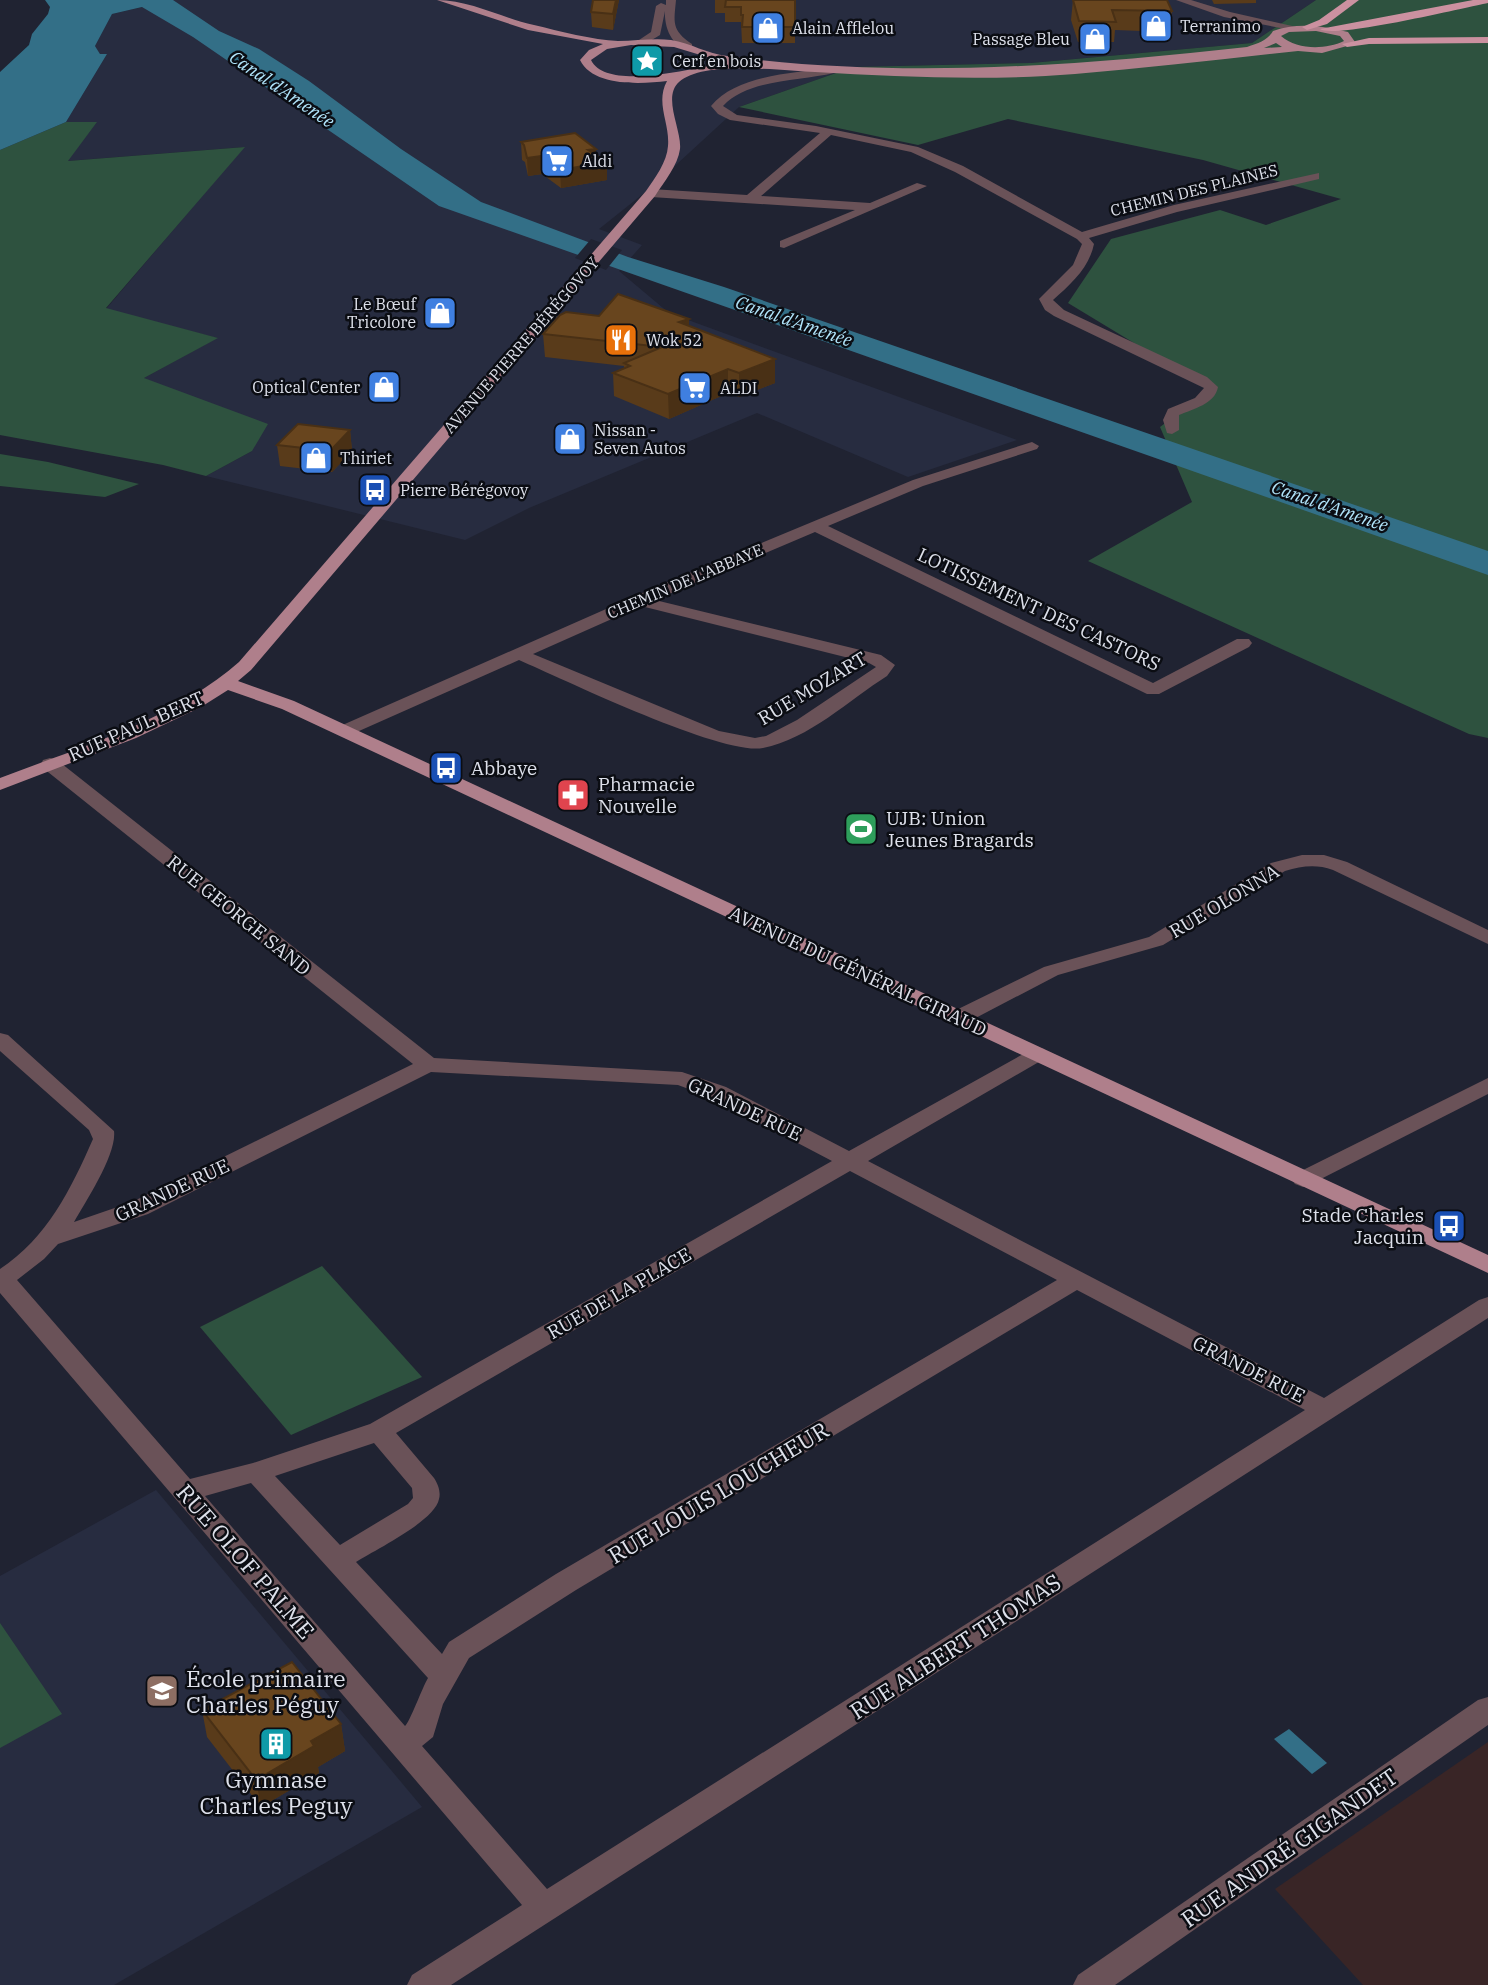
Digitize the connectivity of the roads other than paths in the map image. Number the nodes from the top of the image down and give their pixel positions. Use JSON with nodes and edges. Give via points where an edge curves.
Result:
{"nodes":[{"id":1,"x":442,"y":0,"type":"edge"},
{"id":2,"x":662,"y":0,"type":"edge"},
{"id":3,"x":671,"y":0,"type":"edge"},
{"id":4,"x":1167,"y":0,"type":"edge"},
{"id":5,"x":1181,"y":0,"type":"edge"},
{"id":6,"x":1354,"y":0,"type":"edge"},
{"id":7,"x":1482,"y":4,"type":"edge"},
{"id":8,"x":1302,"y":27,"type":"junction"},
{"id":9,"x":532,"y":28,"type":"junction"},
{"id":10,"x":1325,"y":29,"type":"junction"},
{"id":11,"x":1275,"y":37,"type":"junction"},
{"id":12,"x":1488,"y":40,"type":"edge"},
{"id":13,"x":1348,"y":41,"type":"junction"},
{"id":14,"x":642,"y":42,"type":"junction"},
{"id":15,"x":627,"y":43,"type":"junction"},
{"id":16,"x":688,"y":46,"type":"junction"},
{"id":17,"x":1299,"y":48,"type":"junction"},
{"id":18,"x":589,"y":54,"type":"junction"},
{"id":19,"x":706,"y":55,"type":"junction"},
{"id":20,"x":754,"y":66,"type":"junction"},
{"id":21,"x":703,"y":69,"type":"junction"},
{"id":22,"x":830,"y":71,"type":"junction"},
{"id":23,"x":679,"y":77,"type":"junction"},
{"id":24,"x":620,"y":78,"type":"junction"},
{"id":25,"x":771,"y":81,"type":"junction"},
{"id":26,"x":828,"y":132,"type":"junction"},
{"id":27,"x":666,"y":164,"type":"junction"},
{"id":28,"x":1315,"y":176,"type":"dead end"},
{"id":29,"x":921,"y":186,"type":"dead end"},
{"id":30,"x":651,"y":193,"type":"junction"},
{"id":31,"x":750,"y":199,"type":"junction"},
{"id":32,"x":871,"y":207,"type":"junction"},
{"id":33,"x":1081,"y":236,"type":"junction"},
{"id":34,"x":784,"y":244,"type":"dead end"},
{"id":35,"x":1172,"y":430,"type":"dead end"},
{"id":36,"x":1032,"y":446,"type":"dead end"},
{"id":37,"x":369,"y":521,"type":"joint"},
{"id":38,"x":815,"y":526,"type":"junction"},
{"id":39,"x":639,"y":601,"type":"junction"},
{"id":40,"x":1243,"y":643,"type":"dead end"},
{"id":41,"x":518,"y":654,"type":"junction"},
{"id":42,"x":226,"y":683,"type":"junction"},
{"id":43,"x":344,"y":731,"type":"junction"},
{"id":44,"x":50,"y":764,"type":"junction"},
{"id":45,"x":0,"y":784,"type":"edge"},
{"id":46,"x":1488,"y":938,"type":"edge"},
{"id":47,"x":958,"y":1017,"type":"junction"},
{"id":48,"x":0,"y":1040,"type":"edge"},
{"id":49,"x":1036,"y":1054,"type":"junction"},
{"id":50,"x":428,"y":1065,"type":"junction"},
{"id":51,"x":1488,"y":1085,"type":"edge"},
{"id":52,"x":849,"y":1160,"type":"junction"},
{"id":53,"x":1303,"y":1179,"type":"junction"},
{"id":54,"x":53,"y":1237,"type":"junction"},
{"id":55,"x":1488,"y":1265,"type":"edge"},
{"id":56,"x":1,"y":1279,"type":"edge"},
{"id":57,"x":1076,"y":1280,"type":"junction"},
{"id":58,"x":1488,"y":1306,"type":"edge"},
{"id":59,"x":1326,"y":1409,"type":"junction"},
{"id":60,"x":379,"y":1432,"type":"junction"},
{"id":61,"x":256,"y":1472,"type":"junction"},
{"id":62,"x":185,"y":1491,"type":"junction"},
{"id":63,"x":337,"y":1560,"type":"junction"},
{"id":64,"x":443,"y":1676,"type":"junction"},
{"id":65,"x":1488,"y":1709,"type":"edge"},
{"id":66,"x":403,"y":1745,"type":"junction"},
{"id":67,"x":544,"y":1908,"type":"junction"},
{"id":68,"x":423,"y":1985,"type":"edge"},
{"id":69,"x":1089,"y":1985,"type":"edge"}],
"edges":[{"from":1,"to":9,"type":"main road"},
{"from":2,"to":14,"type":"street","via":[[656,33]]},
{"from":3,"to":16,"type":"street","via":[[669,26]]},
{"from":4,"to":11,"type":"street"},
{"from":5,"to":8,"type":"street","via":[[1238,18]]},
{"from":6,"to":8,"type":"highway","via":[[1323,22]]},
{"from":7,"to":10,"type":"highway"},
{"from":7,"to":13,"type":"highway","via":[[1365,29]]},
{"from":8,"to":10,"type":"main road"},
{"from":8,"to":11,"type":"main road","via":[[1281,30]]},
{"from":9,"to":15,"type":"main road"},
{"from":9,"to":18,"type":"main road"},
{"from":10,"to":13,"type":"main road"},
{"from":11,"to":17,"type":"main road"},
{"from":11,"to":19,"type":"main road","via":[[1248,50],[1013,71],[843,69]]},
{"from":12,"to":13,"type":"highway"},
{"from":13,"to":17,"type":"main road","via":[[1322,49]]},
{"from":14,"to":15,"type":"main road"},
{"from":14,"to":16,"type":"main road"},
{"from":15,"to":18,"type":"main road"},
{"from":16,"to":19,"type":"main road"},
{"from":17,"to":22,"type":"main road","via":[[1073,71]]},
{"from":18,"to":24,"type":"main road","via":[[585,60],[589,68]]},
{"from":19,"to":21,"type":"main road","via":[[708,64]]},
{"from":20,"to":21,"type":"main road"},
{"from":20,"to":22,"type":"main road"},
{"from":20,"to":25,"type":"street","via":[[769,73]]},
{"from":21,"to":23,"type":"main road"},
{"from":22,"to":25,"type":"street"},
{"from":23,"to":24,"type":"main road"},
{"from":23,"to":27,"type":"main road","name":"AVENUE PIERRE BÉRÉGOVOY","via":[[667,92],[674,136],[673,153]]},
{"from":24,"to":27,"type":"main road","via":[[638,84],[652,96]]},
{"from":25,"to":26,"type":"street","via":[[722,98],[719,109],[741,120]]},
{"from":26,"to":31,"type":"street"},
{"from":26,"to":33,"type":"street","via":[[937,158]]},
{"from":27,"to":30,"type":"main road","name":"AVENUE PIERRE BÉRÉGOVOY"},
{"from":28,"to":33,"type":"street","name":"CHEMIN DES PLAINES"},
{"from":29,"to":32,"type":"street"},
{"from":30,"to":31,"type":"street"},
{"from":30,"to":37,"type":"main road","name":"AVENUE PIERRE BÉRÉGOVOY"},
{"from":31,"to":32,"type":"street"},
{"from":32,"to":34,"type":"street"},
{"from":33,"to":35,"type":"street","via":[[1088,244],[1087,254],[1046,299],[1050,307],[1211,387],[1200,401],[1172,412]]},
{"from":36,"to":38,"type":"street","name":"CHEMIN DE L'ABBAYE","via":[[918,483]]},
{"from":37,"to":42,"type":"main road","name":"RUE PAUL BERT"},
{"from":38,"to":39,"type":"street","name":"CHEMIN DE L'ABBAYE"},
{"from":38,"to":40,"type":"street","name":"LOTISSEMENT DES CASTORS","via":[[1153,690]]},
{"from":39,"to":41,"type":"street","name":"CHEMIN DE L'ABBAYE"},
{"from":39,"to":41,"type":"street","name":"RUE MOZART","via":[[886,665],[789,731],[753,743],[713,735]]},
{"from":41,"to":43,"type":"street","name":"CHEMIN DE L'ABBAYE"},
{"from":42,"to":43,"type":"main road","name":"AVENUE DU GÉNÉRAL GIRAUD","via":[[264,694]]},
{"from":42,"to":44,"type":"main road","name":"RUE PAUL BERT","via":[[150,724]]},
{"from":43,"to":47,"type":"main road","name":"AVENUE DU GÉNÉRAL GIRAUD"},
{"from":44,"to":45,"type":"main road","name":"RUE PAUL BERT"},
{"from":44,"to":50,"type":"street","name":"RUE GEORGE SAND"},
{"from":46,"to":47,"type":"street","name":"RUE OLONNA","via":[[1340,866],[1322,859],[1300,859],[1278,867],[1156,941],[1051,971]]},
{"from":47,"to":49,"type":"main road","name":"AVENUE DU GÉNÉRAL GIRAUD"},
{"from":48,"to":54,"type":"street","via":[[103,1131],[100,1149]]},
{"from":49,"to":52,"type":"street","name":"RUE DE LA PLACE"},
{"from":49,"to":53,"type":"main road","name":"AVENUE DU GÉNÉRAL GIRAUD"},
{"from":50,"to":52,"type":"street","name":"GRANDE RUE","via":[[682,1079],[718,1092]]},
{"from":50,"to":54,"type":"street","name":"GRANDE RUE","via":[[140,1208]]},
{"from":51,"to":53,"type":"street"},
{"from":52,"to":57,"type":"street","name":"GRANDE RUE"},
{"from":52,"to":60,"type":"street","name":"RUE DE LA PLACE"},
{"from":53,"to":55,"type":"main road","name":"AVENUE DU GÉNÉRAL GIRAUD"},
{"from":54,"to":56,"type":"street"},
{"from":56,"to":62,"type":"street","name":"RUE OLOF PALME"},
{"from":57,"to":59,"type":"street","name":"GRANDE RUE"},
{"from":57,"to":64,"type":"street","name":"RUE LOUIS LOUCHEUR","via":[[555,1589],[459,1650]]},
{"from":58,"to":59,"type":"street","name":"RUE ALBERT THOMAS"},
{"from":59,"to":67,"type":"street","name":"RUE ALBERT THOMAS"},
{"from":60,"to":61,"type":"street","name":"RUE DE LA PLACE"},
{"from":60,"to":63,"type":"street","via":[[425,1485],[426,1500],[417,1511]]},
{"from":61,"to":62,"type":"street","name":"RUE DE LA PLACE"},
{"from":61,"to":63,"type":"street"},
{"from":62,"to":66,"type":"street","name":"RUE OLOF PALME"},
{"from":63,"to":64,"type":"street"},
{"from":64,"to":66,"type":"street","name":"RUE LOUIS LOUCHEUR","via":[[429,1702],[424,1728]]},
{"from":65,"to":69,"type":"street","name":"RUE ANDRÉ GIGANDET"},
{"from":66,"to":67,"type":"street","name":"RUE OLOF PALME"},
{"from":67,"to":68,"type":"street","name":"RUE ALBERT THOMAS"}]}
